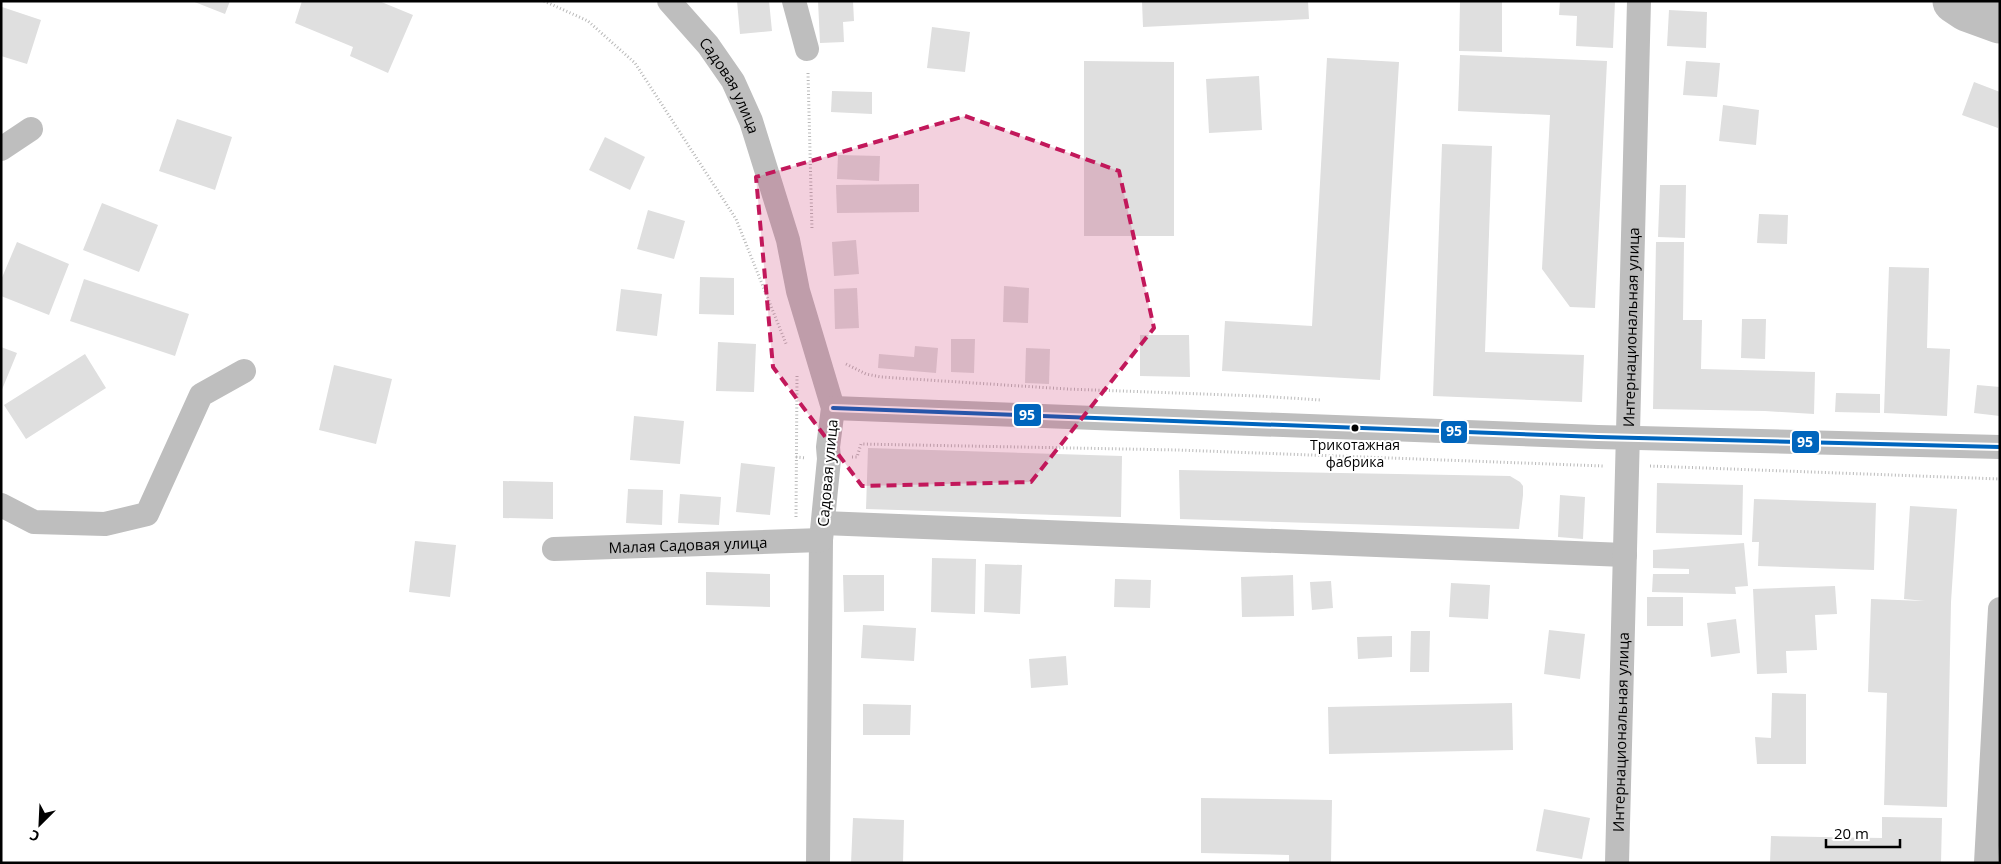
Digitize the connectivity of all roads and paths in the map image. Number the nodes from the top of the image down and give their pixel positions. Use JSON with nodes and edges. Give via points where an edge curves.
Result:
{"nodes":[{"id":1,"x":544,"y":1,"type":"edge"},
{"id":2,"x":669,"y":1,"type":"edge"},
{"id":3,"x":794,"y":1,"type":"edge"},
{"id":4,"x":1638,"y":1,"type":"edge"},
{"id":5,"x":807,"y":50,"type":"joint"},
{"id":6,"x":31,"y":129,"type":"dead end"},
{"id":7,"x":1,"y":149,"type":"edge"},
{"id":8,"x":812,"y":238,"type":"dead end"},
{"id":9,"x":789,"y":352,"type":"dead end"},
{"id":10,"x":843,"y":362,"type":"dead end"},
{"id":11,"x":796,"y":370,"type":"dead end"},
{"id":12,"x":244,"y":371,"type":"dead end"},
{"id":13,"x":1326,"y":400,"type":"dead end"},
{"id":14,"x":833,"y":408,"type":"junction"},
{"id":15,"x":1628,"y":438,"type":"junction"},
{"id":16,"x":2000,"y":447,"type":"edge"},
{"id":17,"x":796,"y":457,"type":"junction"},
{"id":18,"x":829,"y":459,"type":"junction"},
{"id":19,"x":1627,"y":467,"type":"junction"},
{"id":20,"x":2000,"y":479,"type":"edge"},
{"id":21,"x":1,"y":505,"type":"edge"},
{"id":22,"x":822,"y":532,"type":"junction"},
{"id":23,"x":796,"y":540,"type":"junction"},
{"id":24,"x":554,"y":549,"type":"dead end"},
{"id":25,"x":1625,"y":554,"type":"junction"},
{"id":26,"x":2000,"y":609,"type":"edge"},
{"id":27,"x":818,"y":863,"type":"edge"},
{"id":28,"x":1617,"y":863,"type":"edge"},
{"id":29,"x":1986,"y":863,"type":"edge"}],
"edges":[{"from":1,"to":9,"type":"path","via":[[588,21],[635,63],[736,219]]},
{"from":2,"to":14,"type":"street","name":"Садовая улица","via":[[708,45],[733,81],[751,121],[788,240],[798,291]]},
{"from":3,"to":5,"type":"street"},
{"from":4,"to":15,"type":"street","name":"Интернациональная улица"},
{"from":5,"to":8,"type":"path"},
{"from":6,"to":7,"type":"street"},
{"from":10,"to":13,"type":"path","via":[[858,371],[881,377]]},
{"from":11,"to":17,"type":"path"},
{"from":12,"to":21,"type":"street","via":[[201,395],[147,514],[105,524],[34,522]]},
{"from":14,"to":15,"type":"street"},
{"from":14,"to":18,"type":"street","name":"Садовая улица"},
{"from":15,"to":16,"type":"street"},
{"from":15,"to":19,"type":"street","name":"Интернациональная улица"},
{"from":17,"to":18,"type":"path"},
{"from":17,"to":23,"type":"path"},
{"from":18,"to":19,"type":"path","via":[[857,457],[861,444],[1178,450]]},
{"from":18,"to":22,"type":"street","name":"Садовая улица"},
{"from":19,"to":20,"type":"path"},
{"from":19,"to":25,"type":"street","name":"Интернациональная улица"},
{"from":22,"to":23,"type":"street","name":"Малая Садовая улица"},
{"from":22,"to":25,"type":"street","name":"Малая Садовая улица"},
{"from":22,"to":27,"type":"street","name":"Садовая улица"},
{"from":23,"to":24,"type":"street","name":"Малая Садовая улица"},
{"from":25,"to":28,"type":"street","name":"Интернациональная улица"},
{"from":26,"to":29,"type":"street"}]}
